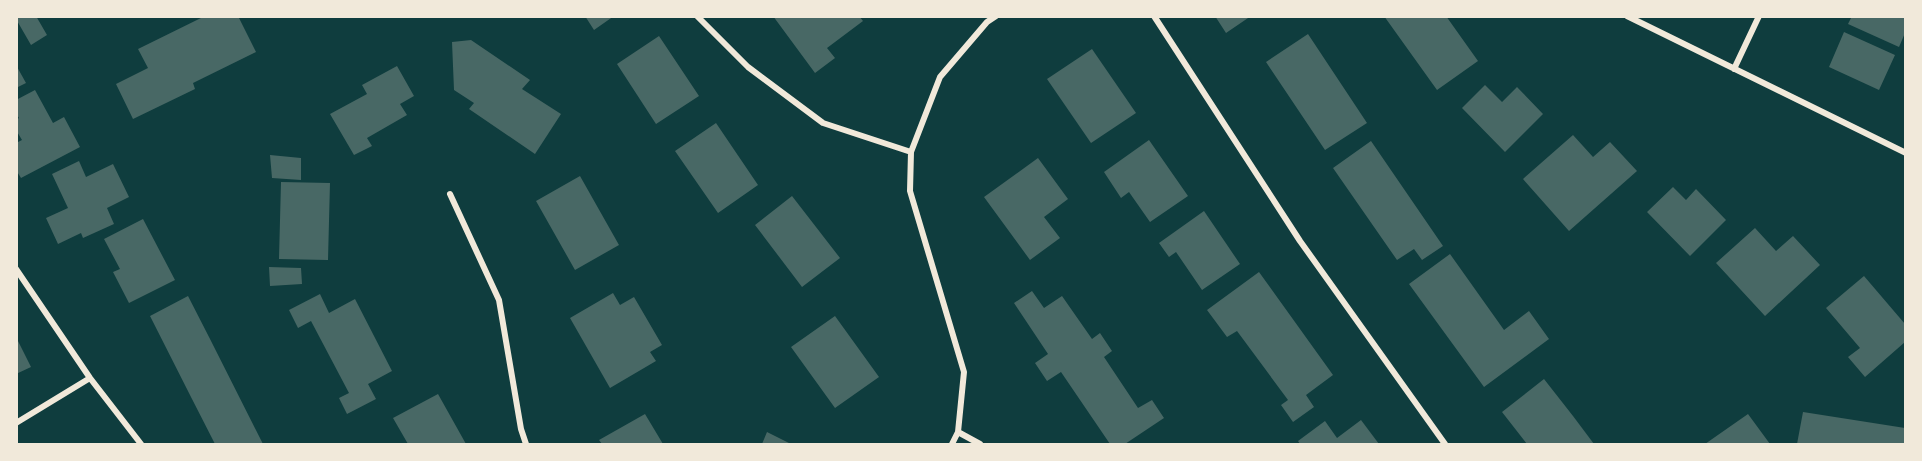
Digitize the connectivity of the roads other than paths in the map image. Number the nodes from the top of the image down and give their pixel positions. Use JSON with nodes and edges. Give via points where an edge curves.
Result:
{"nodes":[{"id":1,"x":697,"y":16,"type":"edge"},
{"id":2,"x":996,"y":16,"type":"edge"},
{"id":3,"x":1154,"y":16,"type":"edge"},
{"id":4,"x":1627,"y":16,"type":"edge"},
{"id":5,"x":1759,"y":16,"type":"edge"},
{"id":6,"x":1734,"y":69,"type":"junction"},
{"id":7,"x":911,"y":152,"type":"junction"},
{"id":8,"x":1905,"y":153,"type":"edge"},
{"id":9,"x":450,"y":194,"type":"dead end"},
{"id":10,"x":16,"y":269,"type":"edge"},
{"id":11,"x":90,"y":378,"type":"junction"},
{"id":12,"x":16,"y":423,"type":"edge"},
{"id":13,"x":958,"y":432,"type":"junction"},
{"id":14,"x":141,"y":444,"type":"edge"},
{"id":15,"x":526,"y":444,"type":"edge"},
{"id":16,"x":952,"y":444,"type":"edge"},
{"id":17,"x":980,"y":444,"type":"edge"},
{"id":18,"x":1445,"y":444,"type":"edge"}],
"edges":[{"from":1,"to":7,"type":"street","via":[[748,67],[824,123]]},
{"from":2,"to":7,"type":"street","via":[[940,77]]},
{"from":3,"to":18,"type":"street","via":[[1300,241]]},
{"from":4,"to":6,"type":"street"},
{"from":5,"to":6,"type":"street"},
{"from":6,"to":8,"type":"street"},
{"from":7,"to":13,"type":"street","via":[[910,191],[964,372]]},
{"from":9,"to":15,"type":"street","via":[[499,300]]},
{"from":10,"to":11,"type":"street"},
{"from":11,"to":12,"type":"street"},
{"from":11,"to":14,"type":"street"},
{"from":13,"to":16,"type":"street"},
{"from":13,"to":17,"type":"street"}]}
